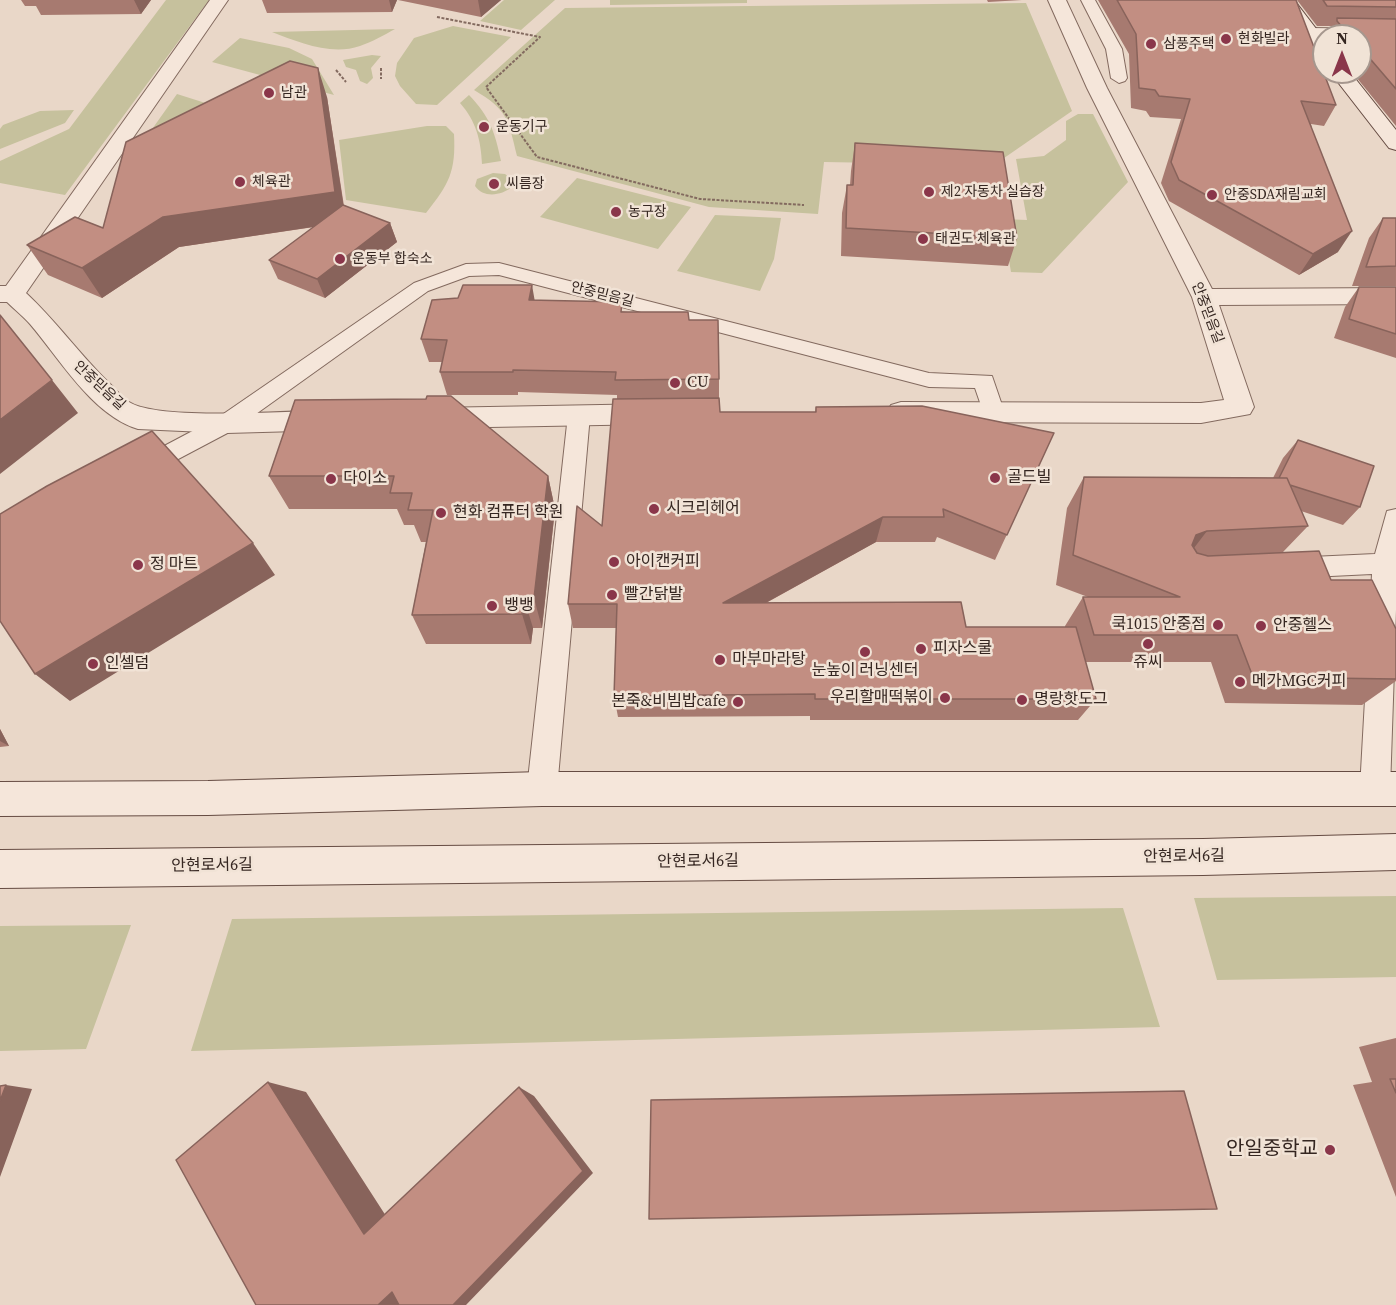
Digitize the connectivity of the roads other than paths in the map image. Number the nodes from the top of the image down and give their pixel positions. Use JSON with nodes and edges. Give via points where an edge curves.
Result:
{"nodes":[{"id":1,"x":219,"y":0,"type":"edge"},
{"id":2,"x":1057,"y":0,"type":"edge"},
{"id":3,"x":1088,"y":0,"type":"edge"},
{"id":4,"x":1285,"y":0,"type":"edge"},
{"id":5,"x":1309,"y":33,"type":"junction"},
{"id":6,"x":1396,"y":33,"type":"edge"},
{"id":7,"x":1312,"y":37,"type":"edge"},
{"id":8,"x":1119,"y":78,"type":"dead end"},
{"id":9,"x":1349,"y":84,"type":"edge"},
{"id":10,"x":1396,"y":144,"type":"edge"},
{"id":11,"x":7,"y":294,"type":"edge"},
{"id":12,"x":1396,"y":296,"type":"edge"},
{"id":13,"x":1204,"y":297,"type":"junction"},
{"id":14,"x":993,"y":411,"type":"junction"},
{"id":15,"x":874,"y":412,"type":"edge"},
{"id":16,"x":685,"y":414,"type":"edge"},
{"id":17,"x":579,"y":415,"type":"junction"},
{"id":18,"x":403,"y":419,"type":"edge"},
{"id":19,"x":356,"y":420,"type":"edge"},
{"id":20,"x":227,"y":423,"type":"junction"},
{"id":21,"x":123,"y":478,"type":"edge"},
{"id":22,"x":1396,"y":518,"type":"edge"},
{"id":23,"x":1385,"y":563,"type":"junction"},
{"id":24,"x":1267,"y":569,"type":"edge"},
{"id":25,"x":542,"y":789,"type":"junction"},
{"id":26,"x":1386,"y":789,"type":"edge"},
{"id":27,"x":0,"y":799,"type":"edge"},
{"id":28,"x":1396,"y":852,"type":"edge"},
{"id":29,"x":0,"y":869,"type":"edge"}],
"edges":[{"from":1,"to":11,"type":"street"},
{"from":2,"to":13,"type":"street","name":"안중믿음길","via":[[1097,88]]},
{"from":3,"to":8,"type":"lane","via":[[1114,49]]},
{"from":4,"to":5,"type":"street"},
{"from":5,"to":6,"type":"lane"},
{"from":5,"to":7,"type":"street"},
{"from":9,"to":10,"type":"street"},
{"from":11,"to":20,"type":"street","name":"안중믿음길","via":[[38,318],[70,359],[118,408],[138,419]]},
{"from":12,"to":13,"type":"street"},
{"from":13,"to":14,"type":"street","name":"안중믿음길","via":[[1240,407],[1200,413]]},
{"from":14,"to":15,"type":"street","name":"안중믿음길"},
{"from":14,"to":20,"type":"lane","name":"안중믿음길","via":[[984,381],[929,380],[488,269],[465,270],[421,287]]},
{"from":16,"to":17,"type":"street"},
{"from":17,"to":18,"type":"street"},
{"from":17,"to":25,"type":"lane"},
{"from":19,"to":20,"type":"street","name":"안중믿음길"},
{"from":20,"to":21,"type":"lane","name":"안중믿음길"},
{"from":22,"to":23,"type":"lane"},
{"from":23,"to":24,"type":"lane"},
{"from":23,"to":26,"type":"lane"},
{"from":25,"to":26,"type":"street"},
{"from":25,"to":27,"type":"street"},
{"from":28,"to":29,"type":"street","name":"안현로서6길"}]}
